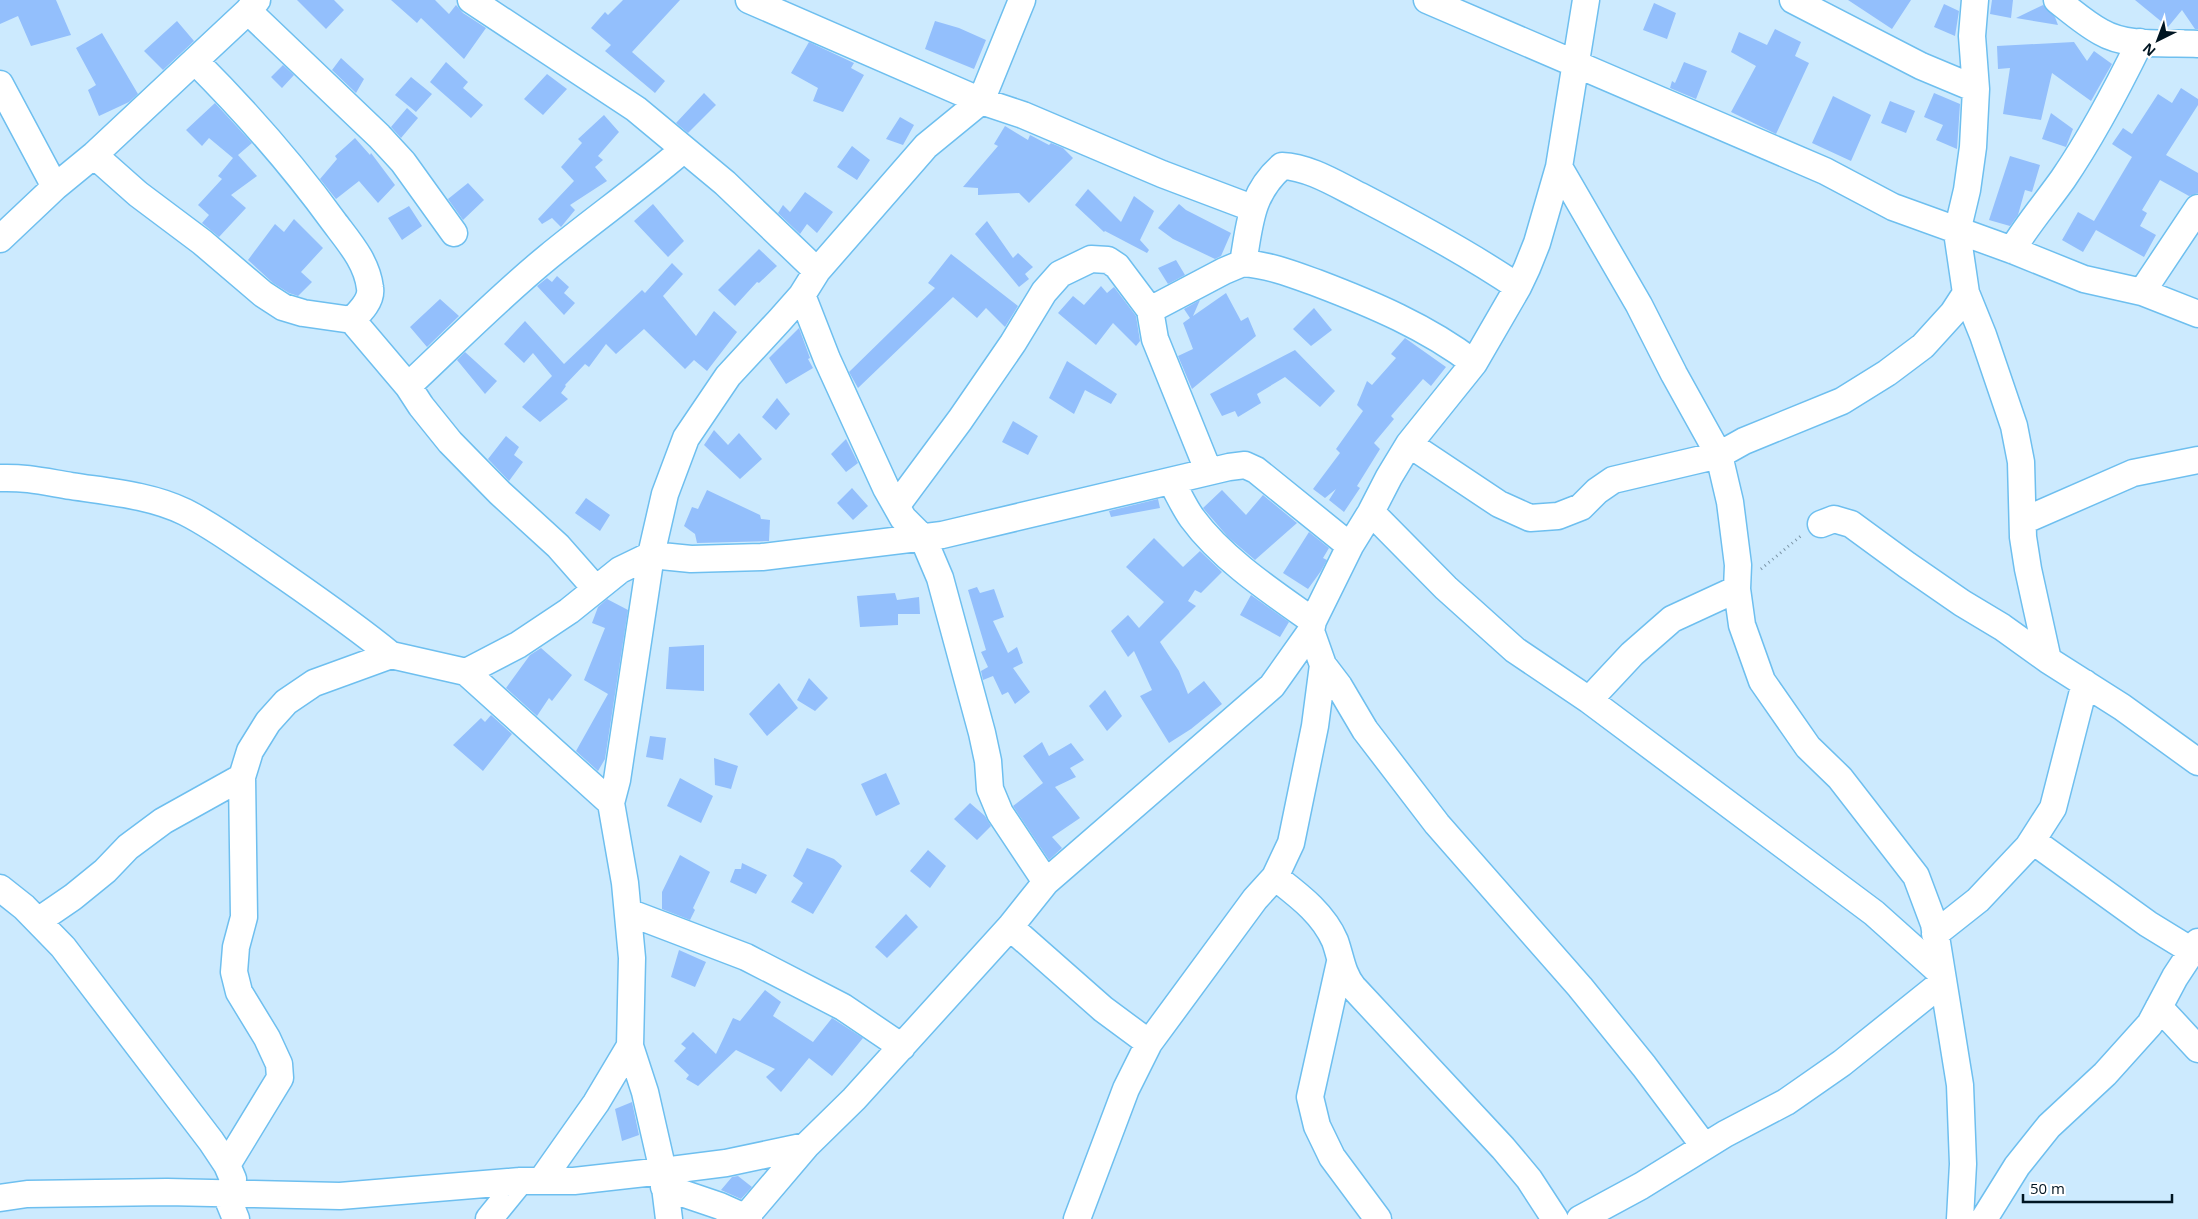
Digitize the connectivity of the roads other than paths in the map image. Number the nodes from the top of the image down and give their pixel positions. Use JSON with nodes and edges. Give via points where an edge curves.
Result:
{"nodes":[{"id":1,"x":472,"y":0,"type":"edge"},
{"id":2,"x":749,"y":0,"type":"edge"},
{"id":3,"x":1022,"y":0,"type":"edge"},
{"id":4,"x":1427,"y":0,"type":"edge"},
{"id":5,"x":1586,"y":0,"type":"edge"},
{"id":6,"x":1793,"y":0,"type":"edge"},
{"id":7,"x":1975,"y":0,"type":"edge"},
{"id":8,"x":2057,"y":0,"type":"edge"},
{"id":9,"x":253,"y":6,"type":"edge"},
{"id":10,"x":2140,"y":42,"type":"junction"},
{"id":11,"x":2198,"y":44,"type":"edge"},
{"id":12,"x":195,"y":61,"type":"junction"},
{"id":13,"x":1576,"y":62,"type":"junction"},
{"id":14,"x":0,"y":84,"type":"edge"},
{"id":15,"x":1976,"y":89,"type":"junction"},
{"id":16,"x":981,"y":101,"type":"junction"},
{"id":17,"x":684,"y":149,"type":"junction"},
{"id":18,"x":94,"y":155,"type":"junction"},
{"id":19,"x":1559,"y":167,"type":"junction"},
{"id":20,"x":56,"y":187,"type":"junction"},
{"id":21,"x":1252,"y":208,"type":"junction"},
{"id":22,"x":2198,"y":208,"type":"edge"},
{"id":23,"x":1957,"y":232,"type":"junction"},
{"id":24,"x":454,"y":233,"type":"dead end"},
{"id":25,"x":0,"y":239,"type":"edge"},
{"id":26,"x":2012,"y":250,"type":"junction"},
{"id":27,"x":1243,"y":263,"type":"junction"},
{"id":28,"x":818,"y":271,"type":"junction"},
{"id":29,"x":1518,"y":287,"type":"junction"},
{"id":30,"x":2142,"y":292,"type":"junction"},
{"id":31,"x":1966,"y":293,"type":"junction"},
{"id":32,"x":802,"y":294,"type":"junction"},
{"id":33,"x":1150,"y":310,"type":"junction"},
{"id":34,"x":2198,"y":314,"type":"edge"},
{"id":35,"x":352,"y":320,"type":"junction"},
{"id":36,"x":1474,"y":363,"type":"junction"},
{"id":37,"x":408,"y":386,"type":"junction"},
{"id":38,"x":1410,"y":444,"type":"junction"},
{"id":39,"x":1719,"y":455,"type":"junction"},
{"id":40,"x":2198,"y":460,"type":"edge"},
{"id":41,"x":1208,"y":470,"type":"junction"},
{"id":42,"x":0,"y":478,"type":"edge"},
{"id":43,"x":1172,"y":481,"type":"junction"},
{"id":44,"x":897,"y":505,"type":"junction"},
{"id":45,"x":1371,"y":512,"type":"junction"},
{"id":46,"x":2024,"y":521,"type":"junction"},
{"id":47,"x":1821,"y":524,"type":"road end"},
{"id":48,"x":923,"y":538,"type":"junction"},
{"id":49,"x":1350,"y":546,"type":"junction"},
{"id":50,"x":651,"y":555,"type":"junction"},
{"id":51,"x":595,"y":588,"type":"junction"},
{"id":52,"x":1737,"y":589,"type":"junction"},
{"id":53,"x":1312,"y":626,"type":"junction"},
{"id":54,"x":391,"y":655,"type":"junction"},
{"id":55,"x":2048,"y":660,"type":"junction"},
{"id":56,"x":1323,"y":666,"type":"junction"},
{"id":57,"x":466,"y":672,"type":"junction"},
{"id":58,"x":2085,"y":683,"type":"junction"},
{"id":59,"x":1589,"y":700,"type":"junction"},
{"id":60,"x":2198,"y":762,"type":"edge"},
{"id":61,"x":242,"y":776,"type":"junction"},
{"id":62,"x":612,"y":802,"type":"junction"},
{"id":63,"x":2033,"y":841,"type":"junction"},
{"id":64,"x":1275,"y":877,"type":"junction"},
{"id":65,"x":1046,"y":882,"type":"junction"},
{"id":66,"x":0,"y":888,"type":"edge"},
{"id":67,"x":628,"y":912,"type":"junction"},
{"id":68,"x":38,"y":921,"type":"junction"},
{"id":69,"x":1010,"y":927,"type":"junction"},
{"id":70,"x":1936,"y":934,"type":"junction"},
{"id":71,"x":2195,"y":947,"type":"edge"},
{"id":72,"x":1340,"y":962,"type":"junction"},
{"id":73,"x":1942,"y":977,"type":"junction"},
{"id":74,"x":2158,"y":1007,"type":"junction"},
{"id":75,"x":1149,"y":1043,"type":"junction"},
{"id":76,"x":630,"y":1046,"type":"junction"},
{"id":77,"x":902,"y":1047,"type":"junction"},
{"id":78,"x":2198,"y":1049,"type":"edge"},
{"id":79,"x":806,"y":1146,"type":"junction"},
{"id":80,"x":1704,"y":1146,"type":"junction"},
{"id":81,"x":227,"y":1165,"type":"junction"},
{"id":82,"x":664,"y":1179,"type":"junction"},
{"id":83,"x":530,"y":1181,"type":"junction"},
{"id":84,"x":232,"y":1193,"type":"junction"},
{"id":85,"x":0,"y":1198,"type":"edge"},
{"id":86,"x":746,"y":1218,"type":"edge"},
{"id":87,"x":236,"y":1219,"type":"edge"},
{"id":88,"x":489,"y":1219,"type":"edge"},
{"id":89,"x":669,"y":1219,"type":"edge"},
{"id":90,"x":1077,"y":1219,"type":"edge"},
{"id":91,"x":1378,"y":1219,"type":"edge"},
{"id":92,"x":1555,"y":1219,"type":"edge"},
{"id":93,"x":1580,"y":1219,"type":"edge"},
{"id":94,"x":1960,"y":1219,"type":"edge"},
{"id":95,"x":1984,"y":1219,"type":"edge"}],
"edges":[{"from":1,"to":17,"type":"street","via":[[636,109]]},
{"from":2,"to":16,"type":"street"},
{"from":3,"to":16,"type":"street"},
{"from":4,"to":13,"type":"street"},
{"from":5,"to":13,"type":"street"},
{"from":6,"to":15,"type":"street","via":[[1921,66]]},
{"from":7,"to":15,"type":"street","via":[[1972,36]]},
{"from":8,"to":10,"type":"street","via":[[2102,33]]},
{"from":9,"to":12,"type":"street"},
{"from":9,"to":24,"type":"street","via":[[397,156]]},
{"from":10,"to":11,"type":"street"},
{"from":10,"to":26,"type":"street","via":[[2111,102],[2063,179],[2030,220]]},
{"from":12,"to":18,"type":"street"},
{"from":12,"to":35,"type":"street","via":[[275,147],[315,195],[363,262],[371,289],[364,308]]},
{"from":13,"to":19,"type":"street"},
{"from":13,"to":23,"type":"street","via":[[1825,171],[1893,207]]},
{"from":14,"to":20,"type":"street"},
{"from":15,"to":23,"type":"street","via":[[1973,147]]},
{"from":16,"to":21,"type":"street"},
{"from":16,"to":28,"type":"street","via":[[926,146]]},
{"from":17,"to":28,"type":"street"},
{"from":17,"to":37,"type":"street","via":[[547,257]]},
{"from":18,"to":20,"type":"street"},
{"from":18,"to":35,"type":"street","via":[[138,194],[283,307]]},
{"from":19,"to":29,"type":"street","via":[[1537,242]]},
{"from":19,"to":39,"type":"street","via":[[1639,305]]},
{"from":20,"to":25,"type":"street"},
{"from":21,"to":27,"type":"street"},
{"from":21,"to":29,"type":"street","via":[[1270,176],[1282,166],[1307,171],[1391,212],[1484,264]]},
{"from":22,"to":30,"type":"street"},
{"from":23,"to":26,"type":"street"},
{"from":23,"to":31,"type":"street"},
{"from":26,"to":30,"type":"street","via":[[2084,279]]},
{"from":27,"to":33,"type":"street"},
{"from":27,"to":36,"type":"street","via":[[1280,269],[1343,293],[1414,325]]},
{"from":28,"to":32,"type":"street"},
{"from":29,"to":36,"type":"street"},
{"from":30,"to":34,"type":"street"},
{"from":31,"to":39,"type":"street","via":[[1953,313],[1923,346],[1886,373],[1842,401],[1744,441]]},
{"from":31,"to":46,"type":"street","via":[[2014,426],[2021,462]]},
{"from":32,"to":44,"type":"street","via":[[831,368],[886,488]]},
{"from":32,"to":50,"type":"street","via":[[728,376],[686,438],[665,494]]},
{"from":33,"to":41,"type":"street","via":[[1155,339]]},
{"from":33,"to":44,"type":"street","via":[[1117,266],[1108,260],[1091,259],[1060,274],[1044,292],[960,420]]},
{"from":35,"to":37,"type":"street"},
{"from":36,"to":38,"type":"street"},
{"from":37,"to":51,"type":"street","via":[[450,442],[558,546]]},
{"from":38,"to":39,"type":"street","via":[[1499,504],[1530,518],[1558,516],[1581,507],[1596,491],[1613,480]]},
{"from":38,"to":45,"type":"street"},
{"from":39,"to":52,"type":"street","via":[[1731,511],[1738,565]]},
{"from":40,"to":46,"type":"street","via":[[2133,473]]},
{"from":41,"to":43,"type":"street"},
{"from":41,"to":49,"type":"street","via":[[1245,465],[1256,470]]},
{"from":42,"to":54,"type":"street","via":[[26,477],[109,491],[185,512],[333,610]]},
{"from":43,"to":48,"type":"street"},
{"from":43,"to":53,"type":"street","via":[[1192,518],[1221,550]]},
{"from":44,"to":48,"type":"street","via":[[903,518]]},
{"from":45,"to":49,"type":"street"},
{"from":45,"to":59,"type":"street","via":[[1446,588],[1515,650]]},
{"from":46,"to":55,"type":"street","via":[[2028,569]]},
{"from":47,"to":55,"type":"street","via":[[1834,519],[1852,524]]},
{"from":48,"to":50,"type":"street","via":[[762,557]]},
{"from":48,"to":65,"type":"street","via":[[940,578],[982,733],[990,789],[1000,813]]},
{"from":49,"to":53,"type":"street"},
{"from":50,"to":51,"type":"street","via":[[620,570]]},
{"from":50,"to":62,"type":"street"},
{"from":51,"to":57,"type":"street","via":[[518,645]]},
{"from":52,"to":59,"type":"street","via":[[1672,619],[1632,654]]},
{"from":52,"to":70,"type":"street","via":[[1742,625],[1762,681],[1808,747],[1840,778],[1916,876]]},
{"from":53,"to":56,"type":"street"},
{"from":53,"to":65,"type":"street","via":[[1272,686]]},
{"from":54,"to":57,"type":"street"},
{"from":54,"to":61,"type":"street","via":[[314,682],[286,702],[268,722],[250,751]]},
{"from":55,"to":58,"type":"street"},
{"from":56,"to":64,"type":"street","via":[[1315,726],[1293,834]]},
{"from":56,"to":80,"type":"street","via":[[1365,730],[1432,818],[1597,1009]]},
{"from":57,"to":62,"type":"street"},
{"from":58,"to":60,"type":"street"},
{"from":58,"to":63,"type":"street","via":[[2052,808]]},
{"from":59,"to":73,"type":"street","via":[[1874,913]]},
{"from":61,"to":68,"type":"street","via":[[163,821],[128,847],[74,897]]},
{"from":61,"to":81,"type":"street","via":[[244,917],[236,947],[234,972],[239,992],[279,1064],[280,1078]]},
{"from":62,"to":67,"type":"street"},
{"from":63,"to":70,"type":"street","via":[[1978,900]]},
{"from":63,"to":71,"type":"street","via":[[2148,924]]},
{"from":64,"to":72,"type":"street","via":[[1321,916],[1335,941]]},
{"from":64,"to":75,"type":"street","via":[[1255,899]]},
{"from":65,"to":69,"type":"street"},
{"from":66,"to":68,"type":"street"},
{"from":67,"to":76,"type":"street","via":[[632,958]]},
{"from":67,"to":77,"type":"street","via":[[746,957],[843,1008]]},
{"from":68,"to":81,"type":"street","via":[[63,947],[116,1015]]},
{"from":69,"to":75,"type":"street","via":[[1103,1009]]},
{"from":69,"to":77,"type":"street"},
{"from":70,"to":73,"type":"street"},
{"from":71,"to":74,"type":"street"},
{"from":72,"to":91,"type":"street","via":[[1310,1096],[1317,1126],[1332,1157]]},
{"from":72,"to":92,"type":"street","via":[[1353,988],[1503,1148],[1529,1178]]},
{"from":73,"to":80,"type":"street","via":[[1842,1063],[1786,1102]]},
{"from":73,"to":94,"type":"street","via":[[1960,1085],[1963,1164]]},
{"from":74,"to":78,"type":"street"},
{"from":74,"to":95,"type":"street","via":[[2150,1024],[2130,1048],[2049,1126],[2017,1166]]},
{"from":75,"to":90,"type":"street","via":[[1126,1089]]},
{"from":76,"to":82,"type":"street"},
{"from":76,"to":83,"type":"street","via":[[601,1096]]},
{"from":77,"to":79,"type":"street"},
{"from":79,"to":82,"type":"street"},
{"from":79,"to":86,"type":"street"},
{"from":80,"to":93,"type":"street","via":[[1641,1186]]},
{"from":81,"to":84,"type":"street"},
{"from":82,"to":83,"type":"street"},
{"from":82,"to":86,"type":"street"},
{"from":82,"to":89,"type":"street"},
{"from":83,"to":84,"type":"street","via":[[340,1196]]},
{"from":83,"to":88,"type":"street"},
{"from":84,"to":85,"type":"street","via":[[27,1194]]},
{"from":84,"to":87,"type":"street"}]}
